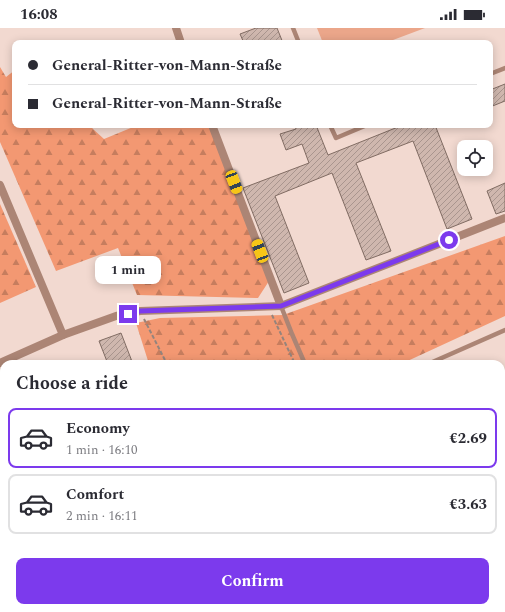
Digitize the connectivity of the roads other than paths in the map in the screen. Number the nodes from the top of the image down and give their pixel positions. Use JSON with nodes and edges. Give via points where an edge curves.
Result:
{"nodes":[{"id":1,"x":176,"y":28,"type":"edge"},
{"id":2,"x":293,"y":28,"type":"edge"},
{"id":3,"x":181,"y":40,"type":"edge"},
{"id":4,"x":297,"y":40,"type":"edge"},
{"id":5,"x":505,"y":68,"type":"edge"},
{"id":6,"x":493,"y":73,"type":"edge"},
{"id":7,"x":213,"y":128,"type":"edge"},
{"id":8,"x":331,"y":128,"type":"edge"},
{"id":9,"x":360,"y":128,"type":"edge"},
{"id":10,"x":0,"y":184,"type":"edge"},
{"id":11,"x":505,"y":218,"type":"edge"},
{"id":12,"x":281,"y":306,"type":"junction"},
{"id":13,"x":505,"y":330,"type":"edge"},
{"id":14,"x":63,"y":335,"type":"junction"},
{"id":15,"x":7,"y":360,"type":"edge"},
{"id":16,"x":303,"y":360,"type":"edge"},
{"id":17,"x":437,"y":360,"type":"edge"}],
"edges":[{"from":1,"to":3,"type":"street"},
{"from":2,"to":4,"type":"lane"},
{"from":5,"to":6,"type":"lane"},
{"from":7,"to":12,"type":"street"},
{"from":8,"to":9,"type":"lane","via":[[336,138]]},
{"from":10,"to":14,"type":"street"},
{"from":11,"to":12,"type":"street"},
{"from":12,"to":14,"type":"street","via":[[140,311],[116,316]]},
{"from":12,"to":16,"type":"lane"},
{"from":13,"to":17,"type":"lane"},
{"from":14,"to":15,"type":"street"}]}
